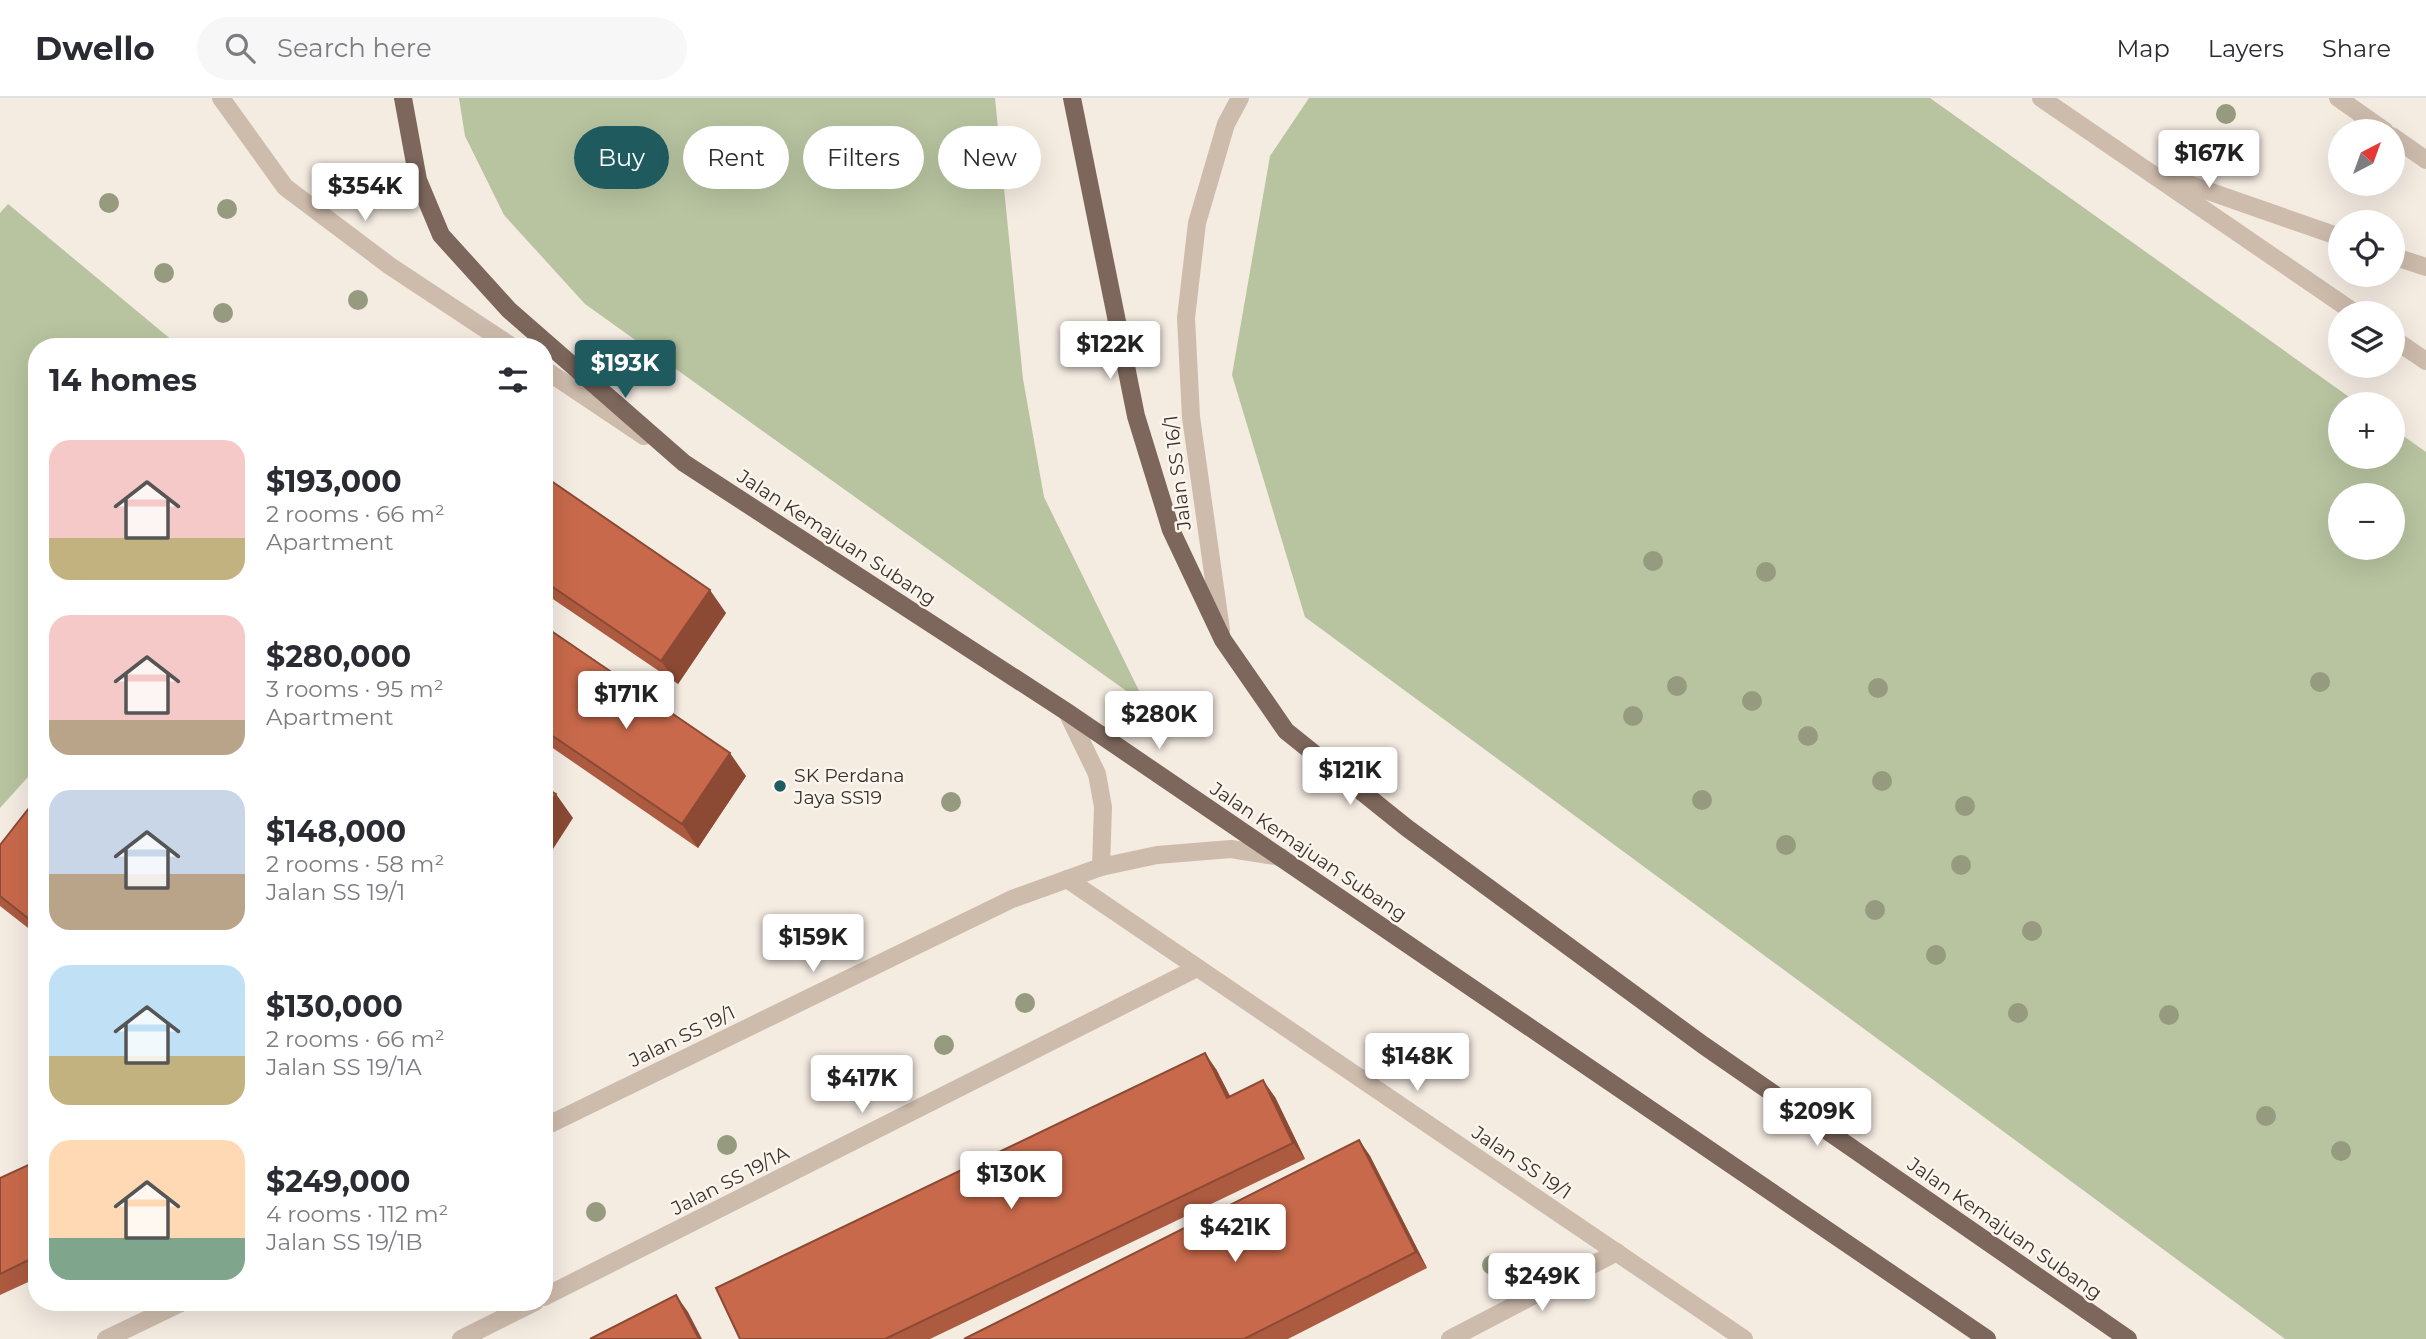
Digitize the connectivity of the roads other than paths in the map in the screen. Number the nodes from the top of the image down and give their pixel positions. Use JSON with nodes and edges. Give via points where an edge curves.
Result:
{"nodes":[{"id":1,"x":221,"y":98,"type":"edge"},
{"id":2,"x":402,"y":98,"type":"edge"},
{"id":3,"x":1072,"y":98,"type":"edge"},
{"id":4,"x":1240,"y":98,"type":"edge"},
{"id":5,"x":2041,"y":98,"type":"edge"},
{"id":6,"x":2338,"y":98,"type":"edge"},
{"id":7,"x":2368,"y":119,"type":"edge"},
{"id":8,"x":2405,"y":145,"type":"edge"},
{"id":9,"x":2426,"y":160,"type":"edge"},
{"id":10,"x":2145,"y":169,"type":"junction"},
{"id":11,"x":2328,"y":233,"type":"edge"},
{"id":12,"x":2405,"y":260,"type":"edge"},
{"id":13,"x":2426,"y":267,"type":"edge"},
{"id":14,"x":2338,"y":301,"type":"edge"},
{"id":15,"x":499,"y":338,"type":"edge"},
{"id":16,"x":541,"y":338,"type":"edge"},
{"id":17,"x":2405,"y":347,"type":"edge"},
{"id":18,"x":553,"y":348,"type":"edge"},
{"id":19,"x":2426,"y":361,"type":"edge"},
{"id":20,"x":553,"y":375,"type":"edge"},
{"id":21,"x":684,"y":463,"type":"junction"},
{"id":22,"x":1223,"y":640,"type":"junction"},
{"id":23,"x":1068,"y":712,"type":"junction"},
{"id":24,"x":1281,"y":857,"type":"junction"},
{"id":25,"x":1101,"y":867,"type":"junction"},
{"id":26,"x":1067,"y":879,"type":"junction"},
{"id":27,"x":1197,"y":968,"type":"junction"},
{"id":28,"x":553,"y":1123,"type":"edge"},
{"id":29,"x":1617,"y":1252,"type":"junction"},
{"id":30,"x":553,"y":1292,"type":"edge"},
{"id":31,"x":164,"y":1311,"type":"edge"},
{"id":32,"x":517,"y":1311,"type":"edge"},
{"id":33,"x":106,"y":1339,"type":"edge"},
{"id":34,"x":461,"y":1339,"type":"edge"},
{"id":35,"x":1450,"y":1339,"type":"edge"},
{"id":36,"x":1744,"y":1339,"type":"edge"},
{"id":37,"x":1986,"y":1339,"type":"edge"},
{"id":38,"x":2128,"y":1339,"type":"edge"}],
"edges":[{"from":1,"to":15,"type":"street","via":[[285,187],[390,266]]},
{"from":2,"to":16,"type":"main road","name":"Jalan Kemajuan Subang","via":[[418,180],[441,235]]},
{"from":3,"to":22,"type":"main road","name":"Jalan Kemajuan Subang","via":[[1136,416],[1171,530]]},
{"from":4,"to":22,"type":"street","name":"Jalan SS 16/1","via":[[1226,124],[1197,223],[1186,318],[1191,418]]},
{"from":5,"to":10,"type":"street"},
{"from":6,"to":7,"type":"street"},
{"from":8,"to":9,"type":"street"},
{"from":10,"to":11,"type":"street"},
{"from":10,"to":14,"type":"street"},
{"from":12,"to":13,"type":"street"},
{"from":17,"to":19,"type":"street"},
{"from":18,"to":21,"type":"main road","name":"Jalan Kemajuan Subang"},
{"from":20,"to":21,"type":"street"},
{"from":21,"to":23,"type":"main road","name":"Jalan Kemajuan Subang"},
{"from":22,"to":38,"type":"main road","name":"Jalan Kemajuan Subang","via":[[1286,731],[1407,828],[1703,1045]]},
{"from":23,"to":24,"type":"main road","name":"Jalan Kemajuan Subang"},
{"from":23,"to":25,"type":"street","via":[[1097,774],[1104,807]]},
{"from":24,"to":25,"type":"street","name":"Jalan SS 19/1","via":[[1231,849]]},
{"from":24,"to":37,"type":"main road","name":"Jalan Kemajuan Subang"},
{"from":25,"to":26,"type":"street","name":"Jalan SS 19/1"},
{"from":26,"to":27,"type":"street","name":"Jalan SS 19/1"},
{"from":26,"to":28,"type":"street","name":"Jalan SS 19/1","via":[[1012,900]]},
{"from":27,"to":29,"type":"street","name":"Jalan SS 19/1"},
{"from":27,"to":30,"type":"street","name":"Jalan SS 19/1A"},
{"from":29,"to":35,"type":"street"},
{"from":29,"to":36,"type":"street","name":"Jalan SS 19/1"},
{"from":31,"to":33,"type":"street"},
{"from":32,"to":34,"type":"street"}]}
